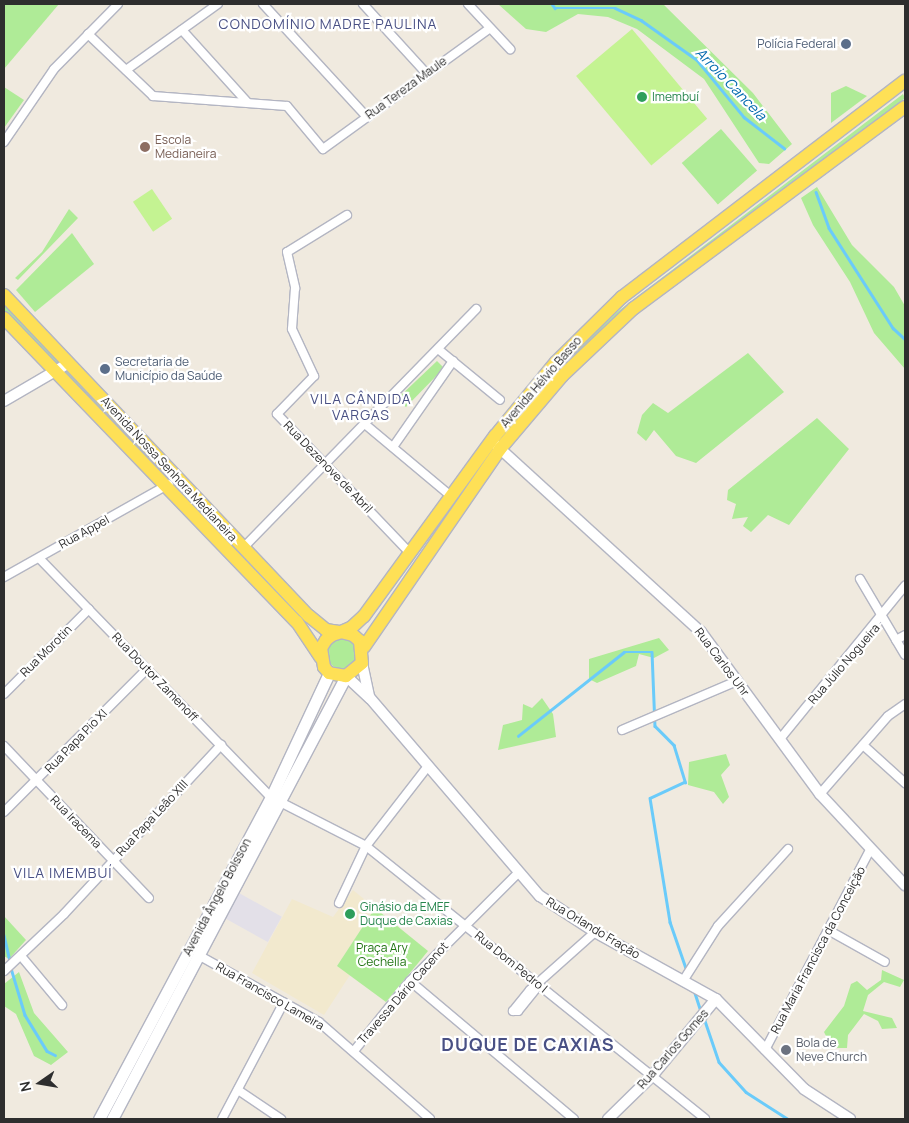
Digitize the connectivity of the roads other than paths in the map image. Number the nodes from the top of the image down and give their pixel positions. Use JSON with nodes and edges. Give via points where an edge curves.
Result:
{"nodes":[{"id":1,"x":118,"y":4,"type":"edge"},
{"id":2,"x":218,"y":4,"type":"edge"},
{"id":3,"x":263,"y":4,"type":"edge"},
{"id":4,"x":363,"y":4,"type":"edge"},
{"id":5,"x":468,"y":4,"type":"edge"},
{"id":6,"x":490,"y":28,"type":"junction"},
{"id":7,"x":182,"y":30,"type":"junction"},
{"id":8,"x":88,"y":34,"type":"junction"},
{"id":9,"x":510,"y":49,"type":"dead end"},
{"id":10,"x":126,"y":70,"type":"junction"},
{"id":11,"x":427,"y":74,"type":"junction"},
{"id":12,"x":905,"y":81,"type":"edge"},
{"id":13,"x":248,"y":103,"type":"junction"},
{"id":14,"x":905,"y":108,"type":"edge"},
{"id":15,"x":367,"y":117,"type":"junction"},
{"id":16,"x":4,"y":142,"type":"edge"},
{"id":17,"x":347,"y":215,"type":"dead end"},
{"id":18,"x":4,"y":295,"type":"edge"},
{"id":19,"x":476,"y":309,"type":"dead end"},
{"id":20,"x":4,"y":318,"type":"edge"},
{"id":21,"x":438,"y":349,"type":"junction"},
{"id":22,"x":453,"y":361,"type":"junction"},
{"id":23,"x":69,"y":363,"type":"junction"},
{"id":24,"x":57,"y":373,"type":"junction"},
{"id":25,"x":500,"y":400,"type":"dead end"},
{"id":26,"x":4,"y":401,"type":"edge"},
{"id":27,"x":366,"y":425,"type":"junction"},
{"id":28,"x":496,"y":445,"type":"junction"},
{"id":29,"x":393,"y":447,"type":"junction"},
{"id":30,"x":327,"y":466,"type":"junction"},
{"id":31,"x":177,"y":478,"type":"junction"},
{"id":32,"x":165,"y":487,"type":"junction"},
{"id":33,"x":452,"y":496,"type":"junction"},
{"id":34,"x":243,"y":548,"type":"junction"},
{"id":35,"x":410,"y":553,"type":"junction"},
{"id":36,"x":233,"y":557,"type":"junction"},
{"id":37,"x":39,"y":558,"type":"junction"},
{"id":38,"x":4,"y":578,"type":"edge"},
{"id":39,"x":860,"y":580,"type":"dead end"},
{"id":40,"x":905,"y":586,"type":"edge"},
{"id":41,"x":89,"y":609,"type":"junction"},
{"id":42,"x":883,"y":618,"type":"junction"},
{"id":43,"x":341,"y":632,"type":"junction"},
{"id":44,"x":905,"y":635,"type":"edge"},
{"id":45,"x":896,"y":640,"type":"junction"},
{"id":46,"x":364,"y":647,"type":"junction"},
{"id":47,"x":905,"y":655,"type":"edge"},
{"id":48,"x":321,"y":658,"type":"junction"},
{"id":49,"x":362,"y":664,"type":"junction"},
{"id":50,"x":147,"y":669,"type":"junction"},
{"id":51,"x":329,"y":673,"type":"junction"},
{"id":52,"x":346,"y":676,"type":"junction"},
{"id":53,"x":737,"y":681,"type":"junction"},
{"id":54,"x":4,"y":694,"type":"edge"},
{"id":55,"x":370,"y":698,"type":"junction"},
{"id":56,"x":905,"y":704,"type":"edge"},
{"id":57,"x":622,"y":730,"type":"dead end"},
{"id":58,"x":780,"y":739,"type":"junction"},
{"id":59,"x":221,"y":745,"type":"junction"},
{"id":60,"x":863,"y":745,"type":"junction"},
{"id":61,"x":4,"y":746,"type":"edge"},
{"id":62,"x":428,"y":766,"type":"junction"},
{"id":63,"x":37,"y":781,"type":"junction"},
{"id":64,"x":905,"y":784,"type":"edge"},
{"id":65,"x":820,"y":794,"type":"junction"},
{"id":66,"x":276,"y":800,"type":"junction"},
{"id":67,"x":4,"y":812,"type":"edge"},
{"id":68,"x":366,"y":846,"type":"junction"},
{"id":69,"x":788,"y":849,"type":"dead end"},
{"id":70,"x":870,"y":850,"type":"junction"},
{"id":71,"x":113,"y":860,"type":"junction"},
{"id":72,"x":518,"y":874,"type":"junction"},
{"id":73,"x":905,"y":886,"type":"edge"},
{"id":74,"x":149,"y":898,"type":"dead end"},
{"id":75,"x":339,"y":902,"type":"dead end"},
{"id":76,"x":464,"y":924,"type":"junction"},
{"id":77,"x":828,"y":930,"type":"junction"},
{"id":78,"x":595,"y":932,"type":"junction"},
{"id":79,"x":198,"y":955,"type":"junction"},
{"id":80,"x":21,"y":956,"type":"junction"},
{"id":81,"x":885,"y":962,"type":"dead end"},
{"id":82,"x":4,"y":971,"type":"edge"},
{"id":83,"x":410,"y":981,"type":"junction"},
{"id":84,"x":683,"y":981,"type":"junction"},
{"id":85,"x":539,"y":985,"type":"junction"},
{"id":86,"x":716,"y":999,"type":"junction"},
{"id":87,"x":284,"y":1002,"type":"junction"},
{"id":88,"x":62,"y":1006,"type":"dead end"},
{"id":89,"x":765,"y":1050,"type":"junction"},
{"id":90,"x":354,"y":1051,"type":"junction"},
{"id":91,"x":652,"y":1076,"type":"junction"},
{"id":92,"x":238,"y":1090,"type":"junction"},
{"id":93,"x":99,"y":1119,"type":"edge"},
{"id":94,"x":112,"y":1119,"type":"edge"},
{"id":95,"x":222,"y":1119,"type":"edge"},
{"id":96,"x":281,"y":1119,"type":"edge"},
{"id":97,"x":430,"y":1119,"type":"edge"},
{"id":98,"x":574,"y":1119,"type":"edge"},
{"id":99,"x":608,"y":1119,"type":"edge"},
{"id":100,"x":705,"y":1119,"type":"edge"},
{"id":101,"x":850,"y":1119,"type":"edge"}],
"edges":[{"from":1,"to":8,"type":"street"},
{"from":2,"to":7,"type":"street"},
{"from":3,"to":15,"type":"street"},
{"from":4,"to":11,"type":"street"},
{"from":5,"to":6,"type":"street"},
{"from":6,"to":9,"type":"street"},
{"from":6,"to":11,"type":"street","name":"Rua Tereza Maule"},
{"from":7,"to":10,"type":"street"},
{"from":7,"to":13,"type":"street"},
{"from":8,"to":10,"type":"street"},
{"from":8,"to":16,"type":"street","via":[[54,69]]},
{"from":10,"to":13,"type":"street","via":[[153,96]]},
{"from":11,"to":15,"type":"street","name":"Rua Tereza Maule"},
{"from":12,"to":28,"type":"main road","name":"Avenida Hélvio Basso","via":[[622,297],[556,362]]},
{"from":13,"to":15,"type":"street","name":"Rua Tereza Maule","via":[[287,106],[323,149]]},
{"from":14,"to":28,"type":"main road","name":"Avenida Hélvio Basso","via":[[634,308]]},
{"from":17,"to":30,"type":"street","name":"Rua Dezenove de Abril","via":[[287,252],[286,259],[295,288],[292,329],[314,376],[277,414]]},
{"from":18,"to":23,"type":"main road","name":"Avenida Nossa Senhora Medianeira"},
{"from":19,"to":21,"type":"street"},
{"from":20,"to":24,"type":"main road","name":"Avenida Nossa Senhora Medianeira"},
{"from":21,"to":22,"type":"street"},
{"from":21,"to":27,"type":"street"},
{"from":22,"to":25,"type":"street"},
{"from":22,"to":29,"type":"street"},
{"from":23,"to":24,"type":"street"},
{"from":23,"to":31,"type":"main road","name":"Avenida Nossa Senhora Medianeira"},
{"from":24,"to":26,"type":"street"},
{"from":24,"to":32,"type":"main road","name":"Avenida Nossa Senhora Medianeira"},
{"from":27,"to":29,"type":"street"},
{"from":27,"to":30,"type":"street"},
{"from":28,"to":33,"type":"main road","name":"Avenida Hélvio Basso"},
{"from":28,"to":46,"type":"main road","name":"Avenida Hélvio Basso"},
{"from":28,"to":53,"type":"street","name":"Rua Carlos Uhr","via":[[690,621]]},
{"from":29,"to":33,"type":"street"},
{"from":30,"to":34,"type":"street"},
{"from":30,"to":35,"type":"street","name":"Rua Dezenove de Abril"},
{"from":31,"to":32,"type":"street","name":"Rua Appel"},
{"from":31,"to":34,"type":"main road","name":"Avenida Nossa Senhora Medianeira"},
{"from":32,"to":36,"type":"main road","name":"Avenida Nossa Senhora Medianeira"},
{"from":32,"to":37,"type":"street","name":"Rua Appel"},
{"from":33,"to":35,"type":"main road","name":"Avenida Hélvio Basso"},
{"from":34,"to":36,"type":"main road"},
{"from":34,"to":43,"type":"main road","name":"Avenida Nossa Senhora Medianeira","via":[[318,624]]},
{"from":35,"to":43,"type":"main road","name":"Avenida Hélvio Basso","via":[[364,616]]},
{"from":36,"to":48,"type":"main road","name":"Avenida Nossa Senhora Medianeira","via":[[296,622]]},
{"from":37,"to":38,"type":"street","name":"Rua Appel"},
{"from":37,"to":41,"type":"street","name":"Rua Doutor Zamenoff"},
{"from":39,"to":42,"type":"street"},
{"from":40,"to":42,"type":"street","name":"Rua Júlio Nogueira"},
{"from":41,"to":50,"type":"street","name":"Rua Doutor Zamenoff"},
{"from":41,"to":54,"type":"street","name":"Rua Morotin"},
{"from":42,"to":45,"type":"street"},
{"from":42,"to":58,"type":"street","name":"Rua Júlio Nogueira"},
{"from":43,"to":46,"type":"main road","via":[[355,637]]},
{"from":43,"to":48,"type":"main road","via":[[326,640]]},
{"from":44,"to":45,"type":"street"},
{"from":45,"to":47,"type":"street"},
{"from":46,"to":49,"type":"main road"},
{"from":48,"to":51,"type":"main road"},
{"from":49,"to":52,"type":"main road"},
{"from":49,"to":55,"type":"street","name":"Rua Orlando Fração"},
{"from":50,"to":59,"type":"street","name":"Rua Doutor Zamenoff"},
{"from":50,"to":63,"type":"street","name":"Rua Papa Pio XI"},
{"from":51,"to":52,"type":"main road"},
{"from":51,"to":66,"type":"main road","name":"Avenida Ângelo Bolsson"},
{"from":52,"to":55,"type":"street","name":"Rua Orlando Fração"},
{"from":52,"to":66,"type":"main road","name":"Avenida Ângelo Bolsson"},
{"from":53,"to":57,"type":"street"},
{"from":53,"to":58,"type":"street","name":"Rua Carlos Uhr"},
{"from":55,"to":62,"type":"street","name":"Rua Orlando Fração"},
{"from":56,"to":60,"type":"street"},
{"from":58,"to":65,"type":"street","name":"Rua Carlos Uhr"},
{"from":59,"to":66,"type":"street","name":"Rua Doutor Zamenoff"},
{"from":59,"to":71,"type":"street","name":"Rua Papa Leão XIII"},
{"from":60,"to":64,"type":"street"},
{"from":60,"to":65,"type":"street"},
{"from":61,"to":63,"type":"street","name":"Rua Iracema"},
{"from":62,"to":68,"type":"street"},
{"from":62,"to":72,"type":"street","name":"Rua Orlando Fração"},
{"from":63,"to":67,"type":"street","name":"Rua Papa Pio XI"},
{"from":63,"to":71,"type":"street","name":"Rua Iracema"},
{"from":65,"to":70,"type":"street","name":"Rua Carlos Uhr"},
{"from":66,"to":68,"type":"street","name":"Rua Dom Pedro I"},
{"from":66,"to":79,"type":"main road","name":"Avenida Ângelo Bolsson"},
{"from":66,"to":93,"type":"main road","name":"Avenida Ângelo Bolsson"},
{"from":68,"to":75,"type":"street"},
{"from":68,"to":76,"type":"street","name":"Rua Dom Pedro I"},
{"from":69,"to":84,"type":"street","via":[[718,926]]},
{"from":70,"to":73,"type":"street","name":"Rua Carlos Uhr"},
{"from":70,"to":77,"type":"street","name":"Rua Maria Francisca da Conceição"},
{"from":71,"to":74,"type":"street","name":"Rua Iracema"},
{"from":71,"to":80,"type":"street","name":"Rua Papa Leão XIII"},
{"from":72,"to":76,"type":"street","name":"Travessa Dário Cacenot"},
{"from":72,"to":78,"type":"street","name":"Rua Orlando Fração","via":[[540,896]]},
{"from":76,"to":83,"type":"street","name":"Travessa Dário Cacenot"},
{"from":76,"to":85,"type":"street","name":"Rua Dom Pedro I"},
{"from":77,"to":81,"type":"street"},
{"from":77,"to":89,"type":"street","name":"Rua Maria Francisca da Conceição"},
{"from":78,"to":84,"type":"street","name":"Rua Orlando Fração"},
{"from":78,"to":85,"type":"street"},
{"from":79,"to":87,"type":"street","name":"Rua Francisco Lameira"},
{"from":79,"to":94,"type":"main road","name":"Avenida Ângelo Bolsson"},
{"from":80,"to":82,"type":"street","name":"Rua Papa Leão XIII"},
{"from":80,"to":88,"type":"street"},
{"from":83,"to":90,"type":"street","name":"Travessa Dário Cacenot"},
{"from":83,"to":98,"type":"street"},
{"from":84,"to":86,"type":"street","name":"Rua Orlando Fração"},
{"from":85,"to":91,"type":"street","name":"Rua Dom Pedro I"},
{"from":86,"to":89,"type":"street","name":"Rua Orlando Fração"},
{"from":86,"to":91,"type":"street","name":"Rua Carlos Gomes"},
{"from":87,"to":90,"type":"street","name":"Rua Francisco Lameira"},
{"from":87,"to":92,"type":"street"},
{"from":89,"to":101,"type":"street","name":"Rua Orlando Fração","via":[[804,1089]]},
{"from":90,"to":97,"type":"street","name":"Rua Francisco Lameira"},
{"from":91,"to":99,"type":"street","name":"Rua Carlos Gomes"},
{"from":91,"to":100,"type":"street","name":"Rua Dom Pedro I"},
{"from":92,"to":95,"type":"street"},
{"from":92,"to":96,"type":"street"}]}
